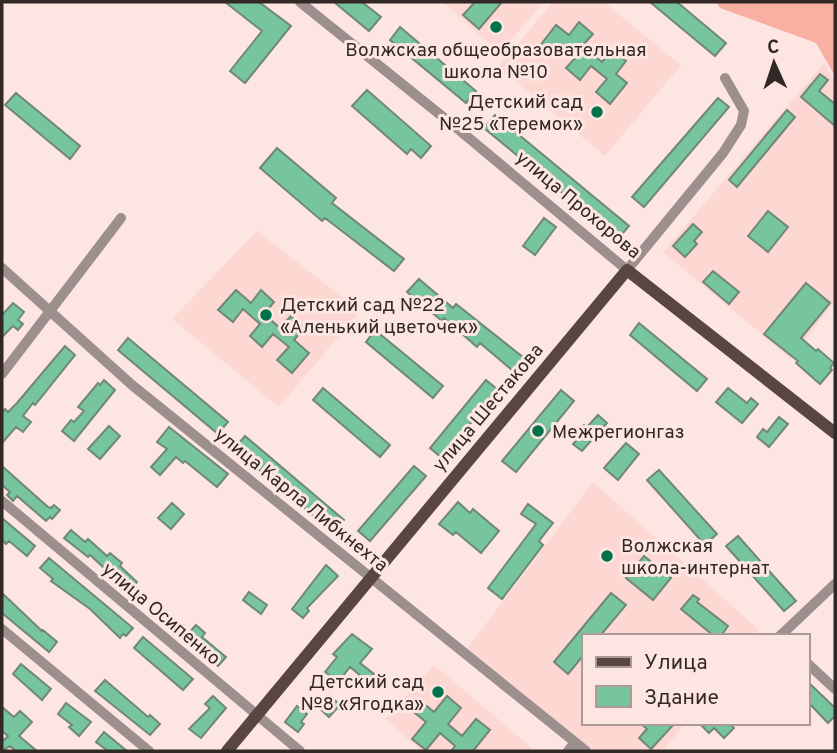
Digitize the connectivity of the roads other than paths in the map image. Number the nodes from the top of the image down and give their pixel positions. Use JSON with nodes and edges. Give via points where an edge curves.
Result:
{"nodes":[{"id":1,"x":300,"y":2,"type":"edge"},
{"id":2,"x":725,"y":78,"type":"dead end"},
{"id":3,"x":121,"y":218,"type":"dead end"},
{"id":4,"x":2,"y":268,"type":"edge"},
{"id":5,"x":626,"y":270,"type":"junction"},
{"id":6,"x":50,"y":312,"type":"junction"},
{"id":7,"x":2,"y":374,"type":"edge"},
{"id":8,"x":835,"y":433,"type":"edge"},
{"id":9,"x":2,"y":501,"type":"edge"},
{"id":10,"x":370,"y":577,"type":"junction"},
{"id":11,"x":833,"y":589,"type":"edge"},
{"id":12,"x":2,"y":629,"type":"edge"},
{"id":13,"x":782,"y":634,"type":"edge"},
{"id":14,"x":809,"y":665,"type":"edge"},
{"id":15,"x":835,"y":689,"type":"edge"},
{"id":16,"x":256,"y":715,"type":"junction"},
{"id":17,"x":575,"y":742,"type":"junction"},
{"id":18,"x":149,"y":751,"type":"edge"},
{"id":19,"x":227,"y":751,"type":"edge"},
{"id":20,"x":300,"y":751,"type":"edge"},
{"id":21,"x":568,"y":751,"type":"edge"},
{"id":22,"x":586,"y":751,"type":"edge"}],
"edges":[{"from":1,"to":5,"type":"street","name":"улица Прохорова"},
{"from":2,"to":5,"type":"street","name":"улица Шестакова","via":[[744,111],[741,125]]},
{"from":3,"to":6,"type":"street"},
{"from":4,"to":6,"type":"street","name":"улица Карла Либкнехта"},
{"from":5,"to":8,"type":"main road","name":"улица Прохорова"},
{"from":5,"to":10,"type":"main road","name":"улица Шестакова"},
{"from":6,"to":7,"type":"street"},
{"from":6,"to":10,"type":"street","name":"улица Карла Либкнехта","via":[[132,385]]},
{"from":9,"to":16,"type":"street","name":"улица Осипенко"},
{"from":10,"to":16,"type":"main road","name":"улица Шестакова"},
{"from":10,"to":17,"type":"street","name":"улица Карла Либкнехта"},
{"from":11,"to":13,"type":"street"},
{"from":12,"to":18,"type":"street"},
{"from":14,"to":15,"type":"street"},
{"from":16,"to":19,"type":"main road","name":"улица Шестакова"},
{"from":16,"to":20,"type":"street","name":"улица Осипенко"},
{"from":17,"to":21,"type":"street"},
{"from":17,"to":22,"type":"street","name":"улица Карла Либкнехта"}]}
